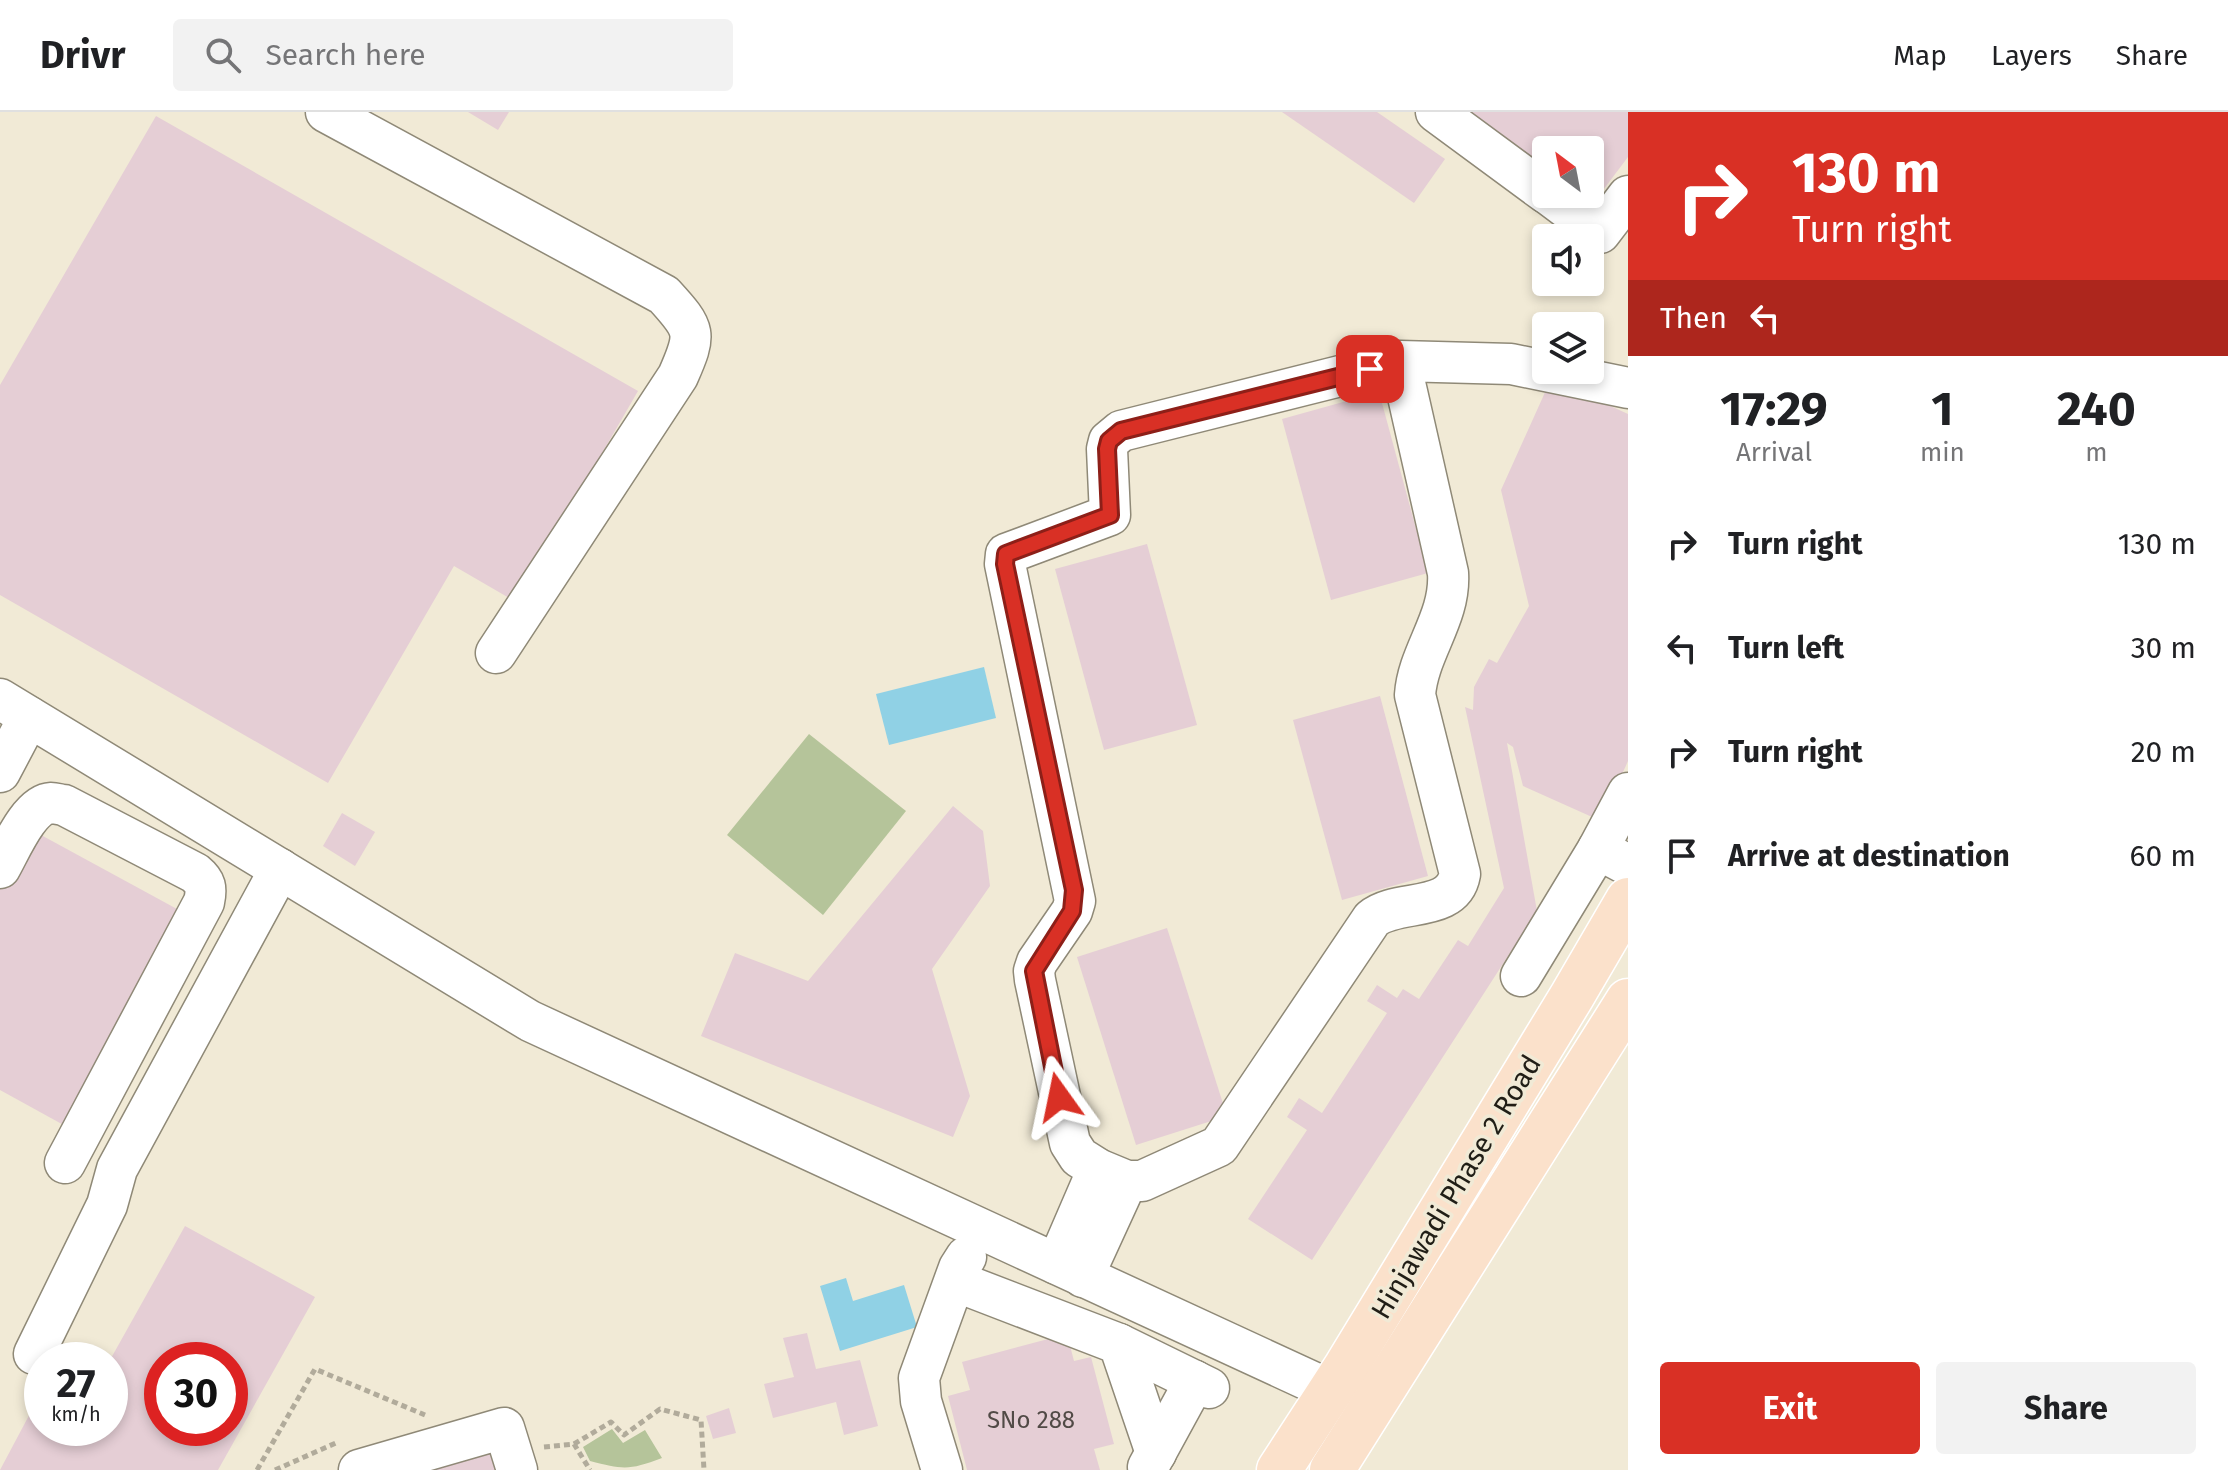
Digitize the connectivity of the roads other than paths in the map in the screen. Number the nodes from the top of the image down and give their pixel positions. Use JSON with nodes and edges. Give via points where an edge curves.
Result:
{"nodes":[{"id":1,"x":326,"y":112,"type":"edge"},
{"id":2,"x":1436,"y":112,"type":"edge"},
{"id":3,"x":1532,"y":182,"type":"edge"},
{"id":4,"x":1628,"y":196,"type":"edge"},
{"id":5,"x":1567,"y":208,"type":"edge"},
{"id":6,"x":1400,"y":361,"type":"junction"},
{"id":7,"x":1628,"y":388,"type":"edge"},
{"id":8,"x":496,"y":653,"type":"dead end"},
{"id":9,"x":15,"y":708,"type":"edge"},
{"id":10,"x":0,"y":772,"type":"edge"},
{"id":11,"x":1628,"y":793,"type":"edge"},
{"id":12,"x":168,"y":801,"type":"junction"},
{"id":13,"x":145,"y":846,"type":"junction"},
{"id":14,"x":1613,"y":857,"type":"edge"},
{"id":15,"x":0,"y":868,"type":"edge"},
{"id":16,"x":280,"y":869,"type":"junction"},
{"id":17,"x":1628,"y":900,"type":"edge"},
{"id":18,"x":1521,"y":976,"type":"dead end"},
{"id":19,"x":1628,"y":1001,"type":"edge"},
{"id":20,"x":65,"y":1163,"type":"dead end"},
{"id":21,"x":1112,"y":1175,"type":"junction"},
{"id":22,"x":983,"y":1230,"type":"junction"},
{"id":23,"x":1070,"y":1270,"type":"junction"},
{"id":24,"x":955,"y":1281,"type":"junction"},
{"id":25,"x":40,"y":1342,"type":"edge"},
{"id":26,"x":1119,"y":1344,"type":"junction"},
{"id":27,"x":1330,"y":1390,"type":"junction"},
{"id":28,"x":1371,"y":1409,"type":"junction"},
{"id":29,"x":526,"y":1459,"type":"edge"},
{"id":30,"x":1151,"y":1462,"type":"edge"},
{"id":31,"x":359,"y":1470,"type":"edge"},
{"id":32,"x":942,"y":1470,"type":"edge"},
{"id":33,"x":1279,"y":1470,"type":"edge"},
{"id":34,"x":1332,"y":1470,"type":"edge"}],
"edges":[{"from":1,"to":8,"type":"street","via":[[664,295],[686,319],[692,344],[678,376]]},
{"from":2,"to":3,"type":"street"},
{"from":4,"to":5,"type":"street","via":[[1600,233]]},
{"from":6,"to":7,"type":"street","via":[[1511,364]]},
{"from":6,"to":21,"type":"street","via":[[1448,573],[1446,608],[1416,674],[1415,695],[1460,874],[1458,884],[1439,900],[1380,912],[1372,919],[1219,1146],[1142,1181]]},
{"from":6,"to":21,"type":"street","via":[[1121,431],[1107,449],[1110,515],[1006,554],[1074,890],[1072,911],[1037,962],[1035,980],[1070,1143],[1079,1157]]},
{"from":9,"to":10,"type":"street"},
{"from":9,"to":12,"type":"street"},
{"from":11,"to":14,"type":"street"},
{"from":12,"to":13,"type":"street"},
{"from":12,"to":16,"type":"street"},
{"from":13,"to":15,"type":"street","via":[[51,803],[24,824]]},
{"from":13,"to":20,"type":"street","via":[[203,880],[204,902]]},
{"from":14,"to":18,"type":"street"},
{"from":16,"to":22,"type":"street","via":[[530,1021]]},
{"from":16,"to":25,"type":"street","via":[[117,1169],[107,1205]]},
{"from":17,"to":27,"type":"main road","name":"Hinjawadi Phase 2 Road"},
{"from":19,"to":28,"type":"main road","name":"Hinjawadi Phase 2 Road"},
{"from":21,"to":23,"type":"street"},
{"from":22,"to":23,"type":"street"},
{"from":22,"to":24,"type":"street"},
{"from":23,"to":27,"type":"street"},
{"from":24,"to":26,"type":"street"},
{"from":24,"to":32,"type":"street","via":[[919,1378]]},
{"from":26,"to":30,"type":"street"},
{"from":26,"to":30,"type":"street","via":[[1202,1385]]},
{"from":27,"to":28,"type":"street"},
{"from":27,"to":33,"type":"main road","name":"Hinjawadi Phase 2 Road"},
{"from":28,"to":34,"type":"main road","name":"Hinjawadi Phase 2 Road"},
{"from":29,"to":31,"type":"street","via":[[504,1428]]}]}
